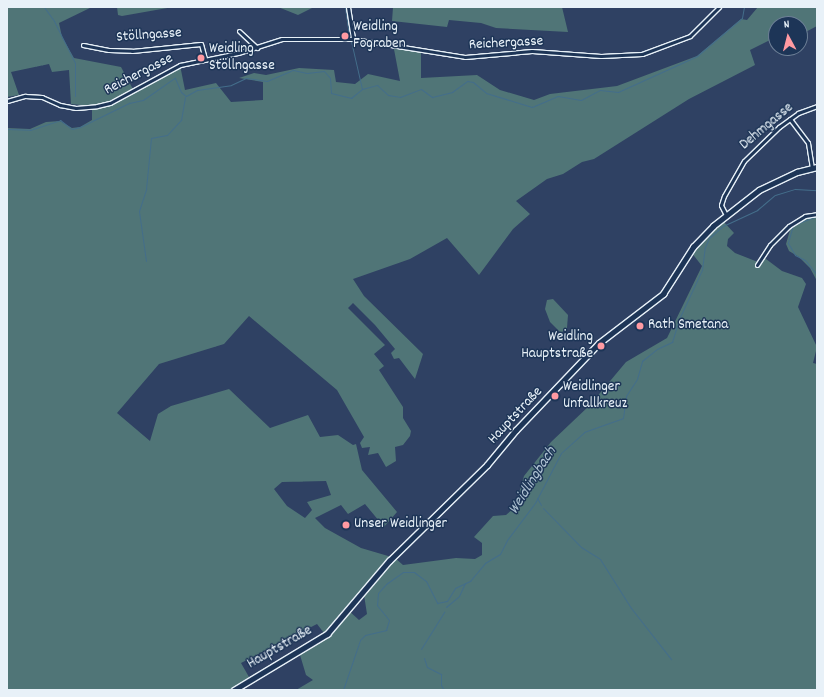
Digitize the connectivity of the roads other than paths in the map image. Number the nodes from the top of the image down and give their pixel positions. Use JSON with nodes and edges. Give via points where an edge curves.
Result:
{"nodes":[{"id":1,"x":348,"y":7,"type":"edge"},
{"id":2,"x":719,"y":7,"type":"edge"},
{"id":3,"x":239,"y":31,"type":"dead end"},
{"id":4,"x":353,"y":39,"type":"junction"},
{"id":5,"x":83,"y":45,"type":"dead end"},
{"id":6,"x":257,"y":48,"type":"junction"},
{"id":7,"x":204,"y":59,"type":"junction"},
{"id":8,"x":7,"y":101,"type":"edge"},
{"id":9,"x":817,"y":106,"type":"edge"},
{"id":10,"x":790,"y":119,"type":"junction"},
{"id":11,"x":814,"y":168,"type":"edge"},
{"id":12,"x":726,"y":214,"type":"junction"},
{"id":13,"x":817,"y":214,"type":"edge"},
{"id":14,"x":757,"y":265,"type":"dead end"},
{"id":15,"x":234,"y":690,"type":"edge"}],
"edges":[{"from":1,"to":4,"type":"street"},
{"from":2,"to":4,"type":"street","name":"Reichergasse","via":[[690,36],[642,54],[532,51],[465,57]]},
{"from":3,"to":6,"type":"street"},
{"from":4,"to":6,"type":"street","name":"Reichergasse","via":[[282,39]]},
{"from":5,"to":7,"type":"street","name":"Stöllngasse","via":[[132,51],[200,44]]},
{"from":6,"to":7,"type":"street","name":"Reichergasse"},
{"from":7,"to":8,"type":"street","name":"Reichergasse","via":[[180,65],[110,103],[97,106],[76,108],[60,105],[42,97],[25,96]]},
{"from":9,"to":10,"type":"street","name":"Dehmgasse"},
{"from":10,"to":11,"type":"street","via":[[808,143]]},
{"from":10,"to":12,"type":"street","name":"Dehmgasse","via":[[744,161],[724,196],[721,206]]},
{"from":11,"to":12,"type":"main road","name":"Hauptstraße","via":[[797,172],[759,190]]},
{"from":12,"to":15,"type":"main road","name":"Hauptstraße","via":[[697,242],[663,294],[603,340],[516,430],[487,465],[389,561],[327,634]]},
{"from":13,"to":14,"type":"street","via":[[805,216],[788,226],[770,245]]}]}
